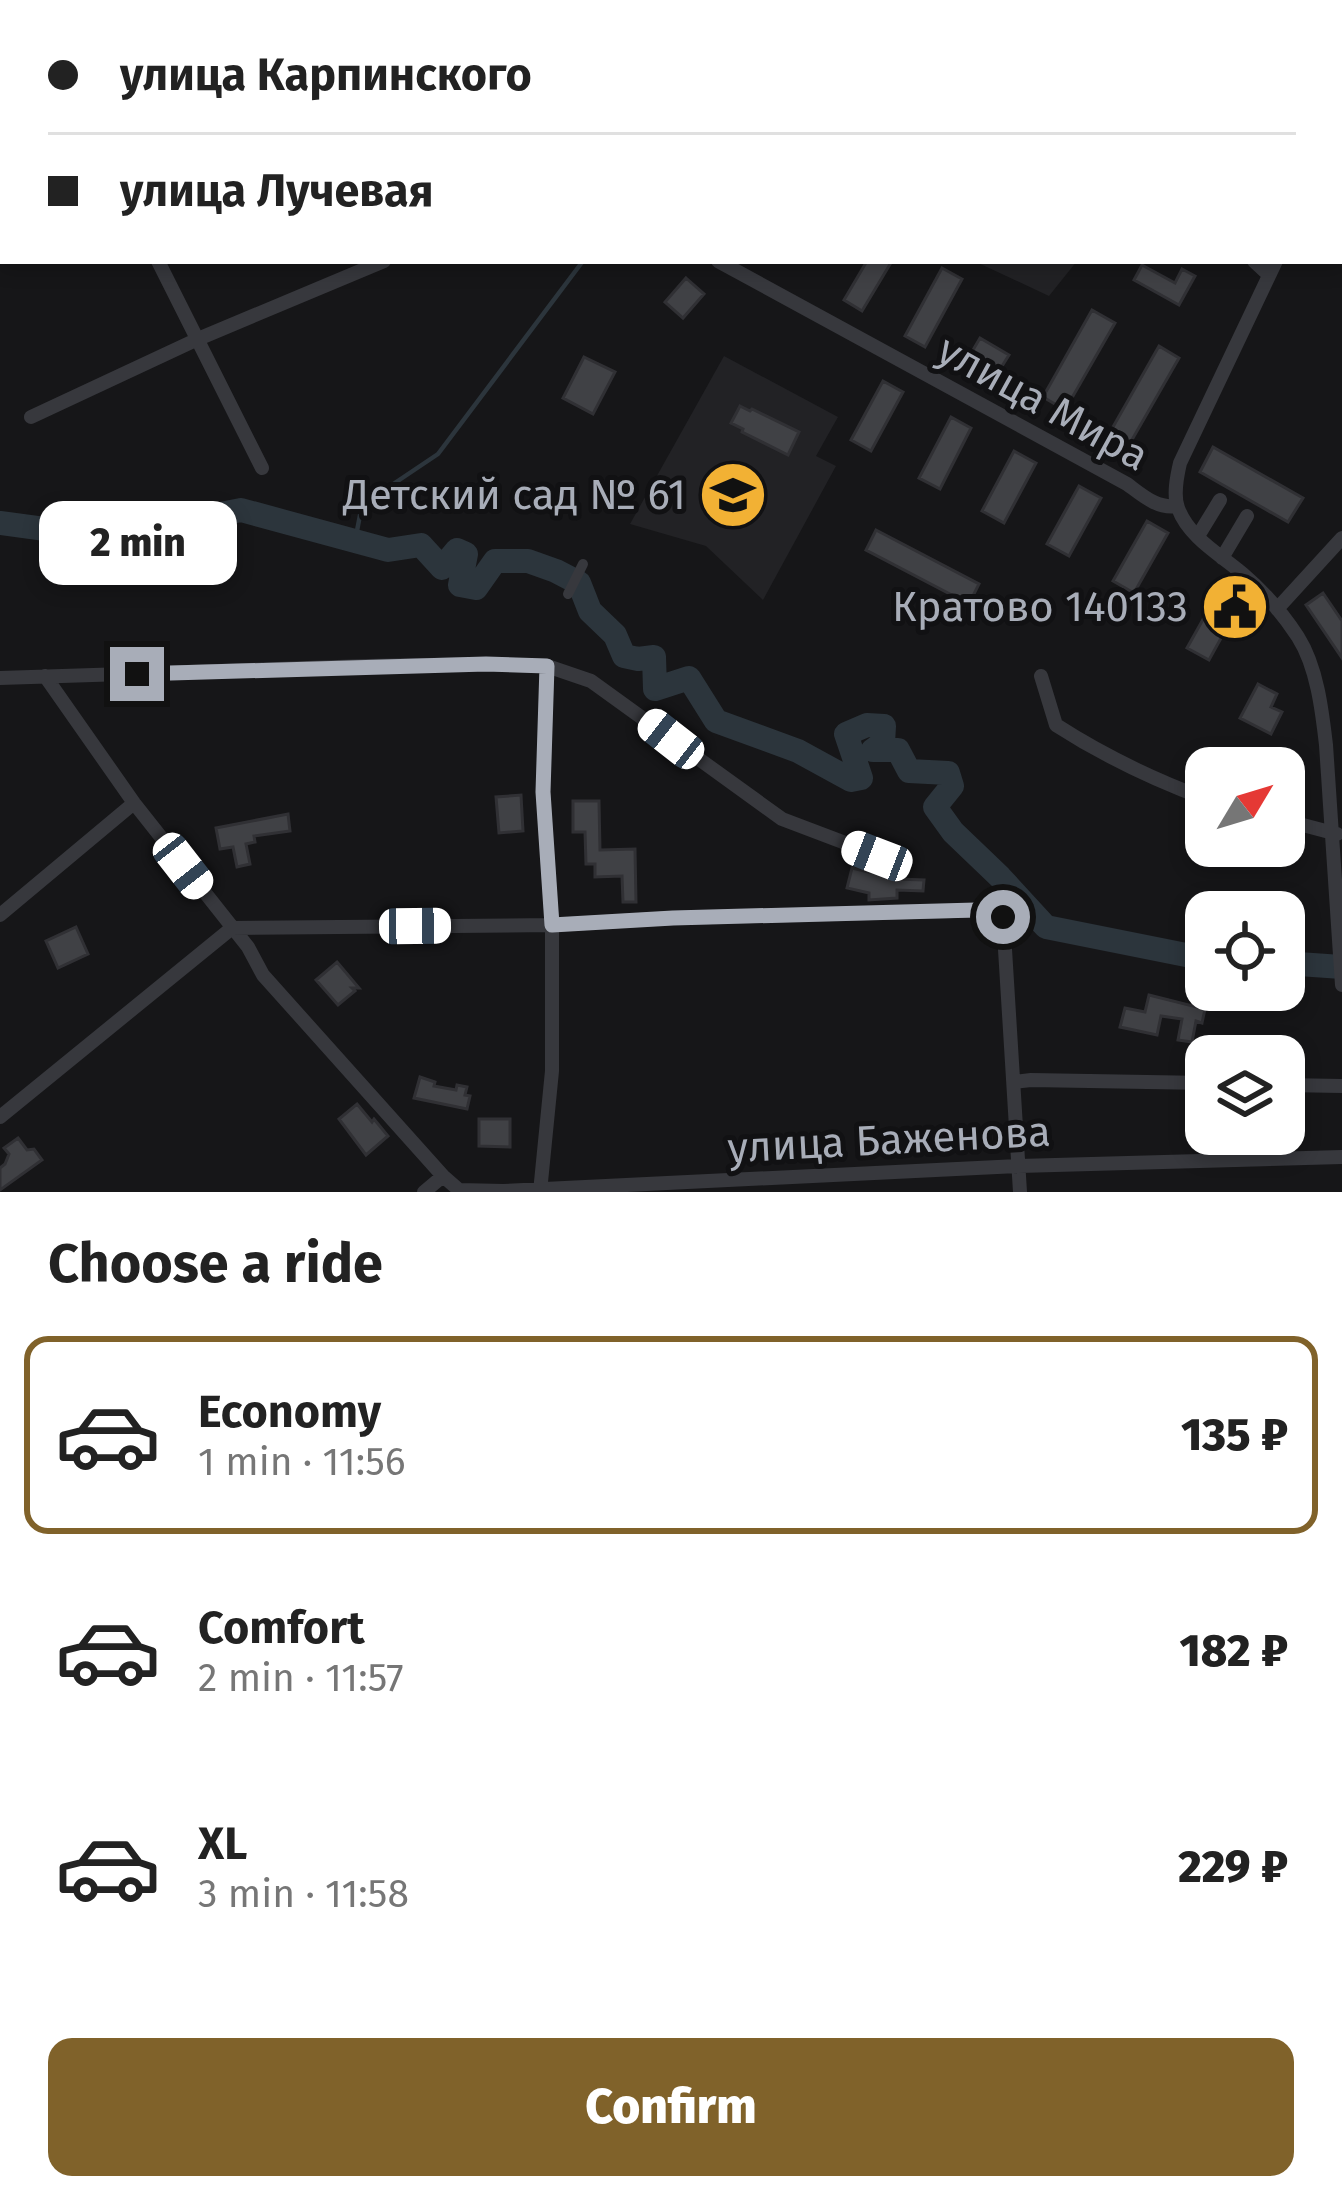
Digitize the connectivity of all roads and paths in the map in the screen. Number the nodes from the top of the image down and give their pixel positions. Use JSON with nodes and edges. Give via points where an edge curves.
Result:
{"nodes":[{"id":1,"x":160,"y":264,"type":"edge"},
{"id":2,"x":377,"y":264,"type":"edge"},
{"id":3,"x":723,"y":264,"type":"edge"},
{"id":4,"x":1272,"y":267,"type":"edge"},
{"id":5,"x":198,"y":339,"type":"junction"},
{"id":6,"x":31,"y":417,"type":"dead end"},
{"id":7,"x":262,"y":468,"type":"dead end"},
{"id":8,"x":1220,"y":500,"type":"dead end"},
{"id":9,"x":1177,"y":506,"type":"junction"},
{"id":10,"x":1246,"y":517,"type":"dead end"},
{"id":11,"x":1198,"y":536,"type":"junction"},
{"id":12,"x":1342,"y":538,"type":"edge"},
{"id":13,"x":1222,"y":558,"type":"junction"},
{"id":14,"x":583,"y":564,"type":"dead end"},
{"id":15,"x":568,"y":594,"type":"dead end"},
{"id":16,"x":1277,"y":609,"type":"junction"},
{"id":17,"x":547,"y":666,"type":"junction"},
{"id":18,"x":44,"y":676,"type":"junction"},
{"id":19,"x":1041,"y":676,"type":"dead end"},
{"id":20,"x":0,"y":678,"type":"edge"},
{"id":21,"x":1185,"y":791,"type":"edge"},
{"id":22,"x":134,"y":802,"type":"junction"},
{"id":23,"x":1305,"y":825,"type":"edge"},
{"id":24,"x":1338,"y":834,"type":"edge"},
{"id":25,"x":877,"y":856,"type":"dead end"},
{"id":26,"x":0,"y":915,"type":"edge"},
{"id":27,"x":552,"y":925,"type":"junction"},
{"id":28,"x":232,"y":928,"type":"junction"},
{"id":29,"x":1341,"y":956,"type":"edge"},
{"id":30,"x":1342,"y":975,"type":"edge"},
{"id":31,"x":1342,"y":986,"type":"edge"},
{"id":32,"x":1014,"y":1082,"type":"junction"},
{"id":33,"x":1185,"y":1084,"type":"edge"},
{"id":34,"x":1305,"y":1085,"type":"edge"},
{"id":35,"x":1342,"y":1086,"type":"edge"},
{"id":36,"x":0,"y":1117,"type":"edge"},
{"id":37,"x":1342,"y":1157,"type":"edge"},
{"id":38,"x":1019,"y":1166,"type":"junction"},
{"id":39,"x":443,"y":1176,"type":"junction"},
{"id":40,"x":540,"y":1191,"type":"edge"},
{"id":41,"x":424,"y":1192,"type":"edge"},
{"id":42,"x":1020,"y":1192,"type":"edge"}],
"edges":[{"from":1,"to":5,"type":"street"},
{"from":2,"to":5,"type":"street"},
{"from":3,"to":9,"type":"street","name":"улица Мира","via":[[1150,501]]},
{"from":4,"to":9,"type":"street","name":"улица Мира","via":[[1180,463]]},
{"from":5,"to":6,"type":"street"},
{"from":5,"to":7,"type":"street"},
{"from":8,"to":11,"type":"street"},
{"from":9,"to":11,"type":"street","name":"улица Мира"},
{"from":10,"to":13,"type":"street"},
{"from":11,"to":13,"type":"street","name":"улица Мира"},
{"from":12,"to":16,"type":"street"},
{"from":13,"to":16,"type":"street","name":"улица Мира"},
{"from":14,"to":15,"type":"street"},
{"from":16,"to":24,"type":"street","name":"улица Мира","via":[[1306,654]]},
{"from":17,"to":18,"type":"street"},
{"from":17,"to":25,"type":"street","via":[[591,681],[782,819]]},
{"from":17,"to":27,"type":"street","via":[[543,792]]},
{"from":18,"to":20,"type":"street"},
{"from":18,"to":22,"type":"street"},
{"from":19,"to":21,"type":"street","via":[[1056,725]]},
{"from":22,"to":26,"type":"street"},
{"from":22,"to":28,"type":"street"},
{"from":23,"to":24,"type":"street"},
{"from":24,"to":29,"type":"street","name":"улица Мира"},
{"from":27,"to":28,"type":"street"},
{"from":27,"to":32,"type":"street","via":[[996,910],[1003,917]]},
{"from":27,"to":40,"type":"street","via":[[552,1071]]},
{"from":28,"to":36,"type":"street"},
{"from":28,"to":39,"type":"street","via":[[263,975]]},
{"from":29,"to":30,"type":"street","name":"улица Мира"},
{"from":30,"to":31,"type":"street","name":"улица Мира"},
{"from":32,"to":33,"type":"street","name":"улица Баженова"},
{"from":32,"to":38,"type":"street"},
{"from":34,"to":35,"type":"street"},
{"from":37,"to":38,"type":"street","name":"улица Баженова"},
{"from":38,"to":40,"type":"street","name":"улица Баженова"},
{"from":38,"to":42,"type":"street"},
{"from":39,"to":40,"type":"street","name":"улица Баженова","via":[[459,1190]]},
{"from":39,"to":41,"type":"street"}]}
